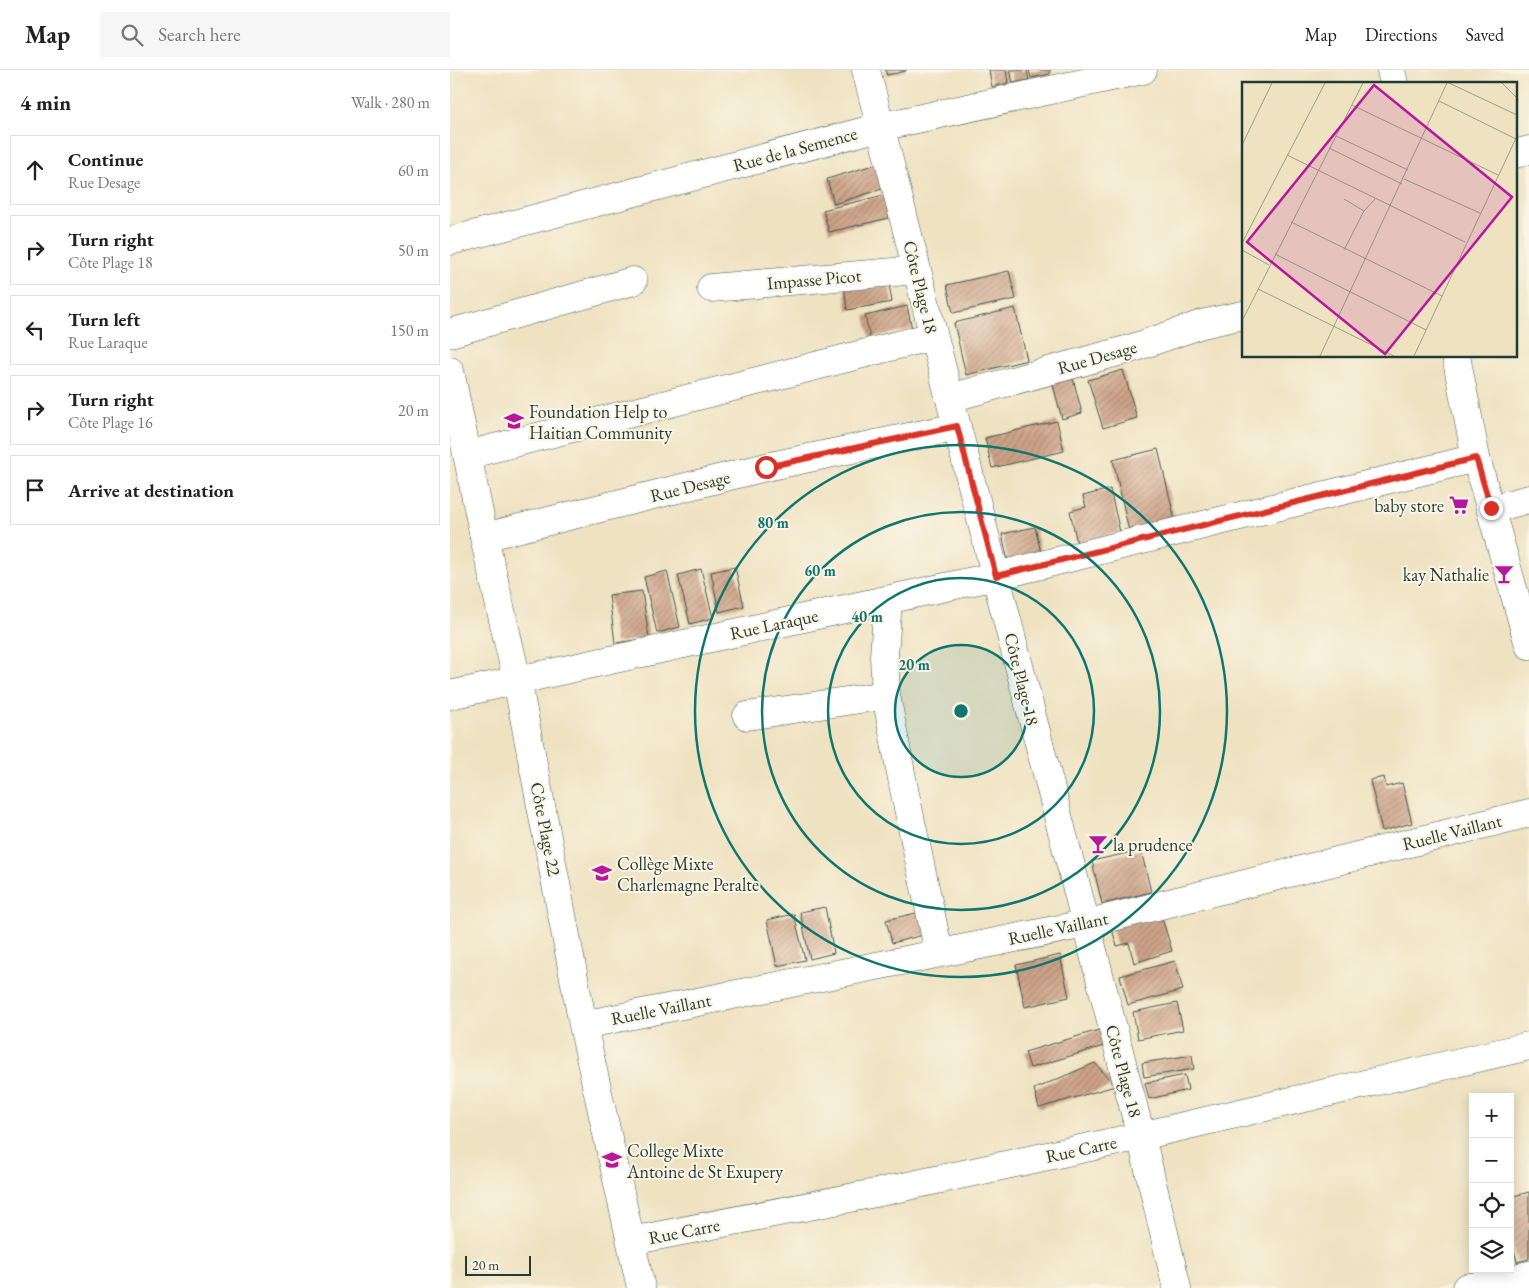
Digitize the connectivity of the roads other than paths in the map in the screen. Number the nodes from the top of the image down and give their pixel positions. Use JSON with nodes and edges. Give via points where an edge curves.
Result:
{"nodes":[{"id":1,"x":866,"y":70,"type":"edge"},
{"id":2,"x":1144,"y":70,"type":"edge"},
{"id":3,"x":880,"y":127,"type":"junction"},
{"id":4,"x":1529,"y":150,"type":"edge"},
{"id":5,"x":1516,"y":154,"type":"edge"},
{"id":6,"x":450,"y":241,"type":"edge"},
{"id":7,"x":917,"y":270,"type":"junction"},
{"id":8,"x":634,"y":281,"type":"dead end"},
{"id":9,"x":711,"y":288,"type":"dead end"},
{"id":10,"x":1242,"y":314,"type":"edge"},
{"id":11,"x":450,"y":333,"type":"edge"},
{"id":12,"x":933,"y":336,"type":"junction"},
{"id":13,"x":1456,"y":358,"type":"edge"},
{"id":14,"x":450,"y":371,"type":"edge"},
{"id":15,"x":950,"y":398,"type":"junction"},
{"id":16,"x":957,"y":426,"type":"junction"},
{"id":17,"x":467,"y":455,"type":"junction"},
{"id":18,"x":1476,"y":458,"type":"junction"},
{"id":19,"x":1529,"y":499,"type":"edge"},
{"id":20,"x":1491,"y":508,"type":"junction"},
{"id":21,"x":484,"y":537,"type":"junction"},
{"id":22,"x":996,"y":576,"type":"junction"},
{"id":23,"x":888,"y":600,"type":"junction"},
{"id":24,"x":1529,"y":645,"type":"edge"},
{"id":25,"x":517,"y":680,"type":"junction"},
{"id":26,"x":450,"y":695,"type":"edge"},
{"id":27,"x":886,"y":695,"type":"junction"},
{"id":28,"x":748,"y":716,"type":"dead end"},
{"id":29,"x":1529,"y":813,"type":"edge"},
{"id":30,"x":1085,"y":924,"type":"junction"},
{"id":31,"x":939,"y":953,"type":"junction"},
{"id":32,"x":583,"y":1025,"type":"junction"},
{"id":33,"x":1529,"y":1046,"type":"edge"},
{"id":34,"x":1141,"y":1136,"type":"junction"},
{"id":35,"x":631,"y":1241,"type":"junction"},
{"id":36,"x":1529,"y":1275,"type":"edge"},
{"id":37,"x":641,"y":1288,"type":"edge"},
{"id":38,"x":1177,"y":1288,"type":"edge"},
{"id":39,"x":1466,"y":1288,"type":"edge"}],
"edges":[{"from":1,"to":3,"type":"street","name":"Côte Plage 18"},
{"from":2,"to":3,"type":"street","name":"Rue de la Semence"},
{"from":3,"to":6,"type":"street","name":"Rue de la Semence"},
{"from":3,"to":7,"type":"street","name":"Côte Plage 18"},
{"from":4,"to":5,"type":"street"},
{"from":7,"to":9,"type":"street","name":"Impasse Picot"},
{"from":7,"to":12,"type":"street","name":"Côte Plage 18"},
{"from":8,"to":11,"type":"street"},
{"from":10,"to":15,"type":"street","name":"Rue Desage"},
{"from":12,"to":15,"type":"street","name":"Côte Plage 18"},
{"from":12,"to":17,"type":"street"},
{"from":13,"to":18,"type":"street"},
{"from":14,"to":17,"type":"street","name":"Côte Plage 22"},
{"from":15,"to":16,"type":"street","name":"Côte Plage 18"},
{"from":16,"to":21,"type":"street","name":"Rue Desage","via":[[766,467]]},
{"from":16,"to":22,"type":"street","name":"Côte Plage 18"},
{"from":17,"to":21,"type":"street","name":"Côte Plage 22"},
{"from":18,"to":20,"type":"street"},
{"from":18,"to":22,"type":"street","name":"Rue Laraque"},
{"from":19,"to":20,"type":"street"},
{"from":20,"to":24,"type":"street"},
{"from":21,"to":25,"type":"street","name":"Côte Plage 22"},
{"from":22,"to":23,"type":"street","name":"Rue Laraque"},
{"from":22,"to":30,"type":"street","name":"Côte Plage 18"},
{"from":23,"to":25,"type":"street","name":"Rue Laraque"},
{"from":23,"to":27,"type":"street","via":[[884,656]]},
{"from":25,"to":26,"type":"street","name":"Rue Laraque"},
{"from":25,"to":32,"type":"street","name":"Côte Plage 22"},
{"from":27,"to":28,"type":"street"},
{"from":27,"to":31,"type":"street"},
{"from":29,"to":30,"type":"street","name":"Ruelle Vaillant"},
{"from":30,"to":31,"type":"street","name":"Ruelle Vaillant"},
{"from":30,"to":34,"type":"street","name":"Côte Plage 18"},
{"from":31,"to":32,"type":"street","name":"Ruelle Vaillant"},
{"from":32,"to":35,"type":"street","name":"Côte Plage 22"},
{"from":33,"to":34,"type":"street","name":"Rue Carre"},
{"from":34,"to":35,"type":"street","name":"Rue Carre"},
{"from":34,"to":38,"type":"street","name":"Côte Plage 18"},
{"from":35,"to":37,"type":"street","name":"Côte Plage 22"},
{"from":36,"to":39,"type":"street"}]}
